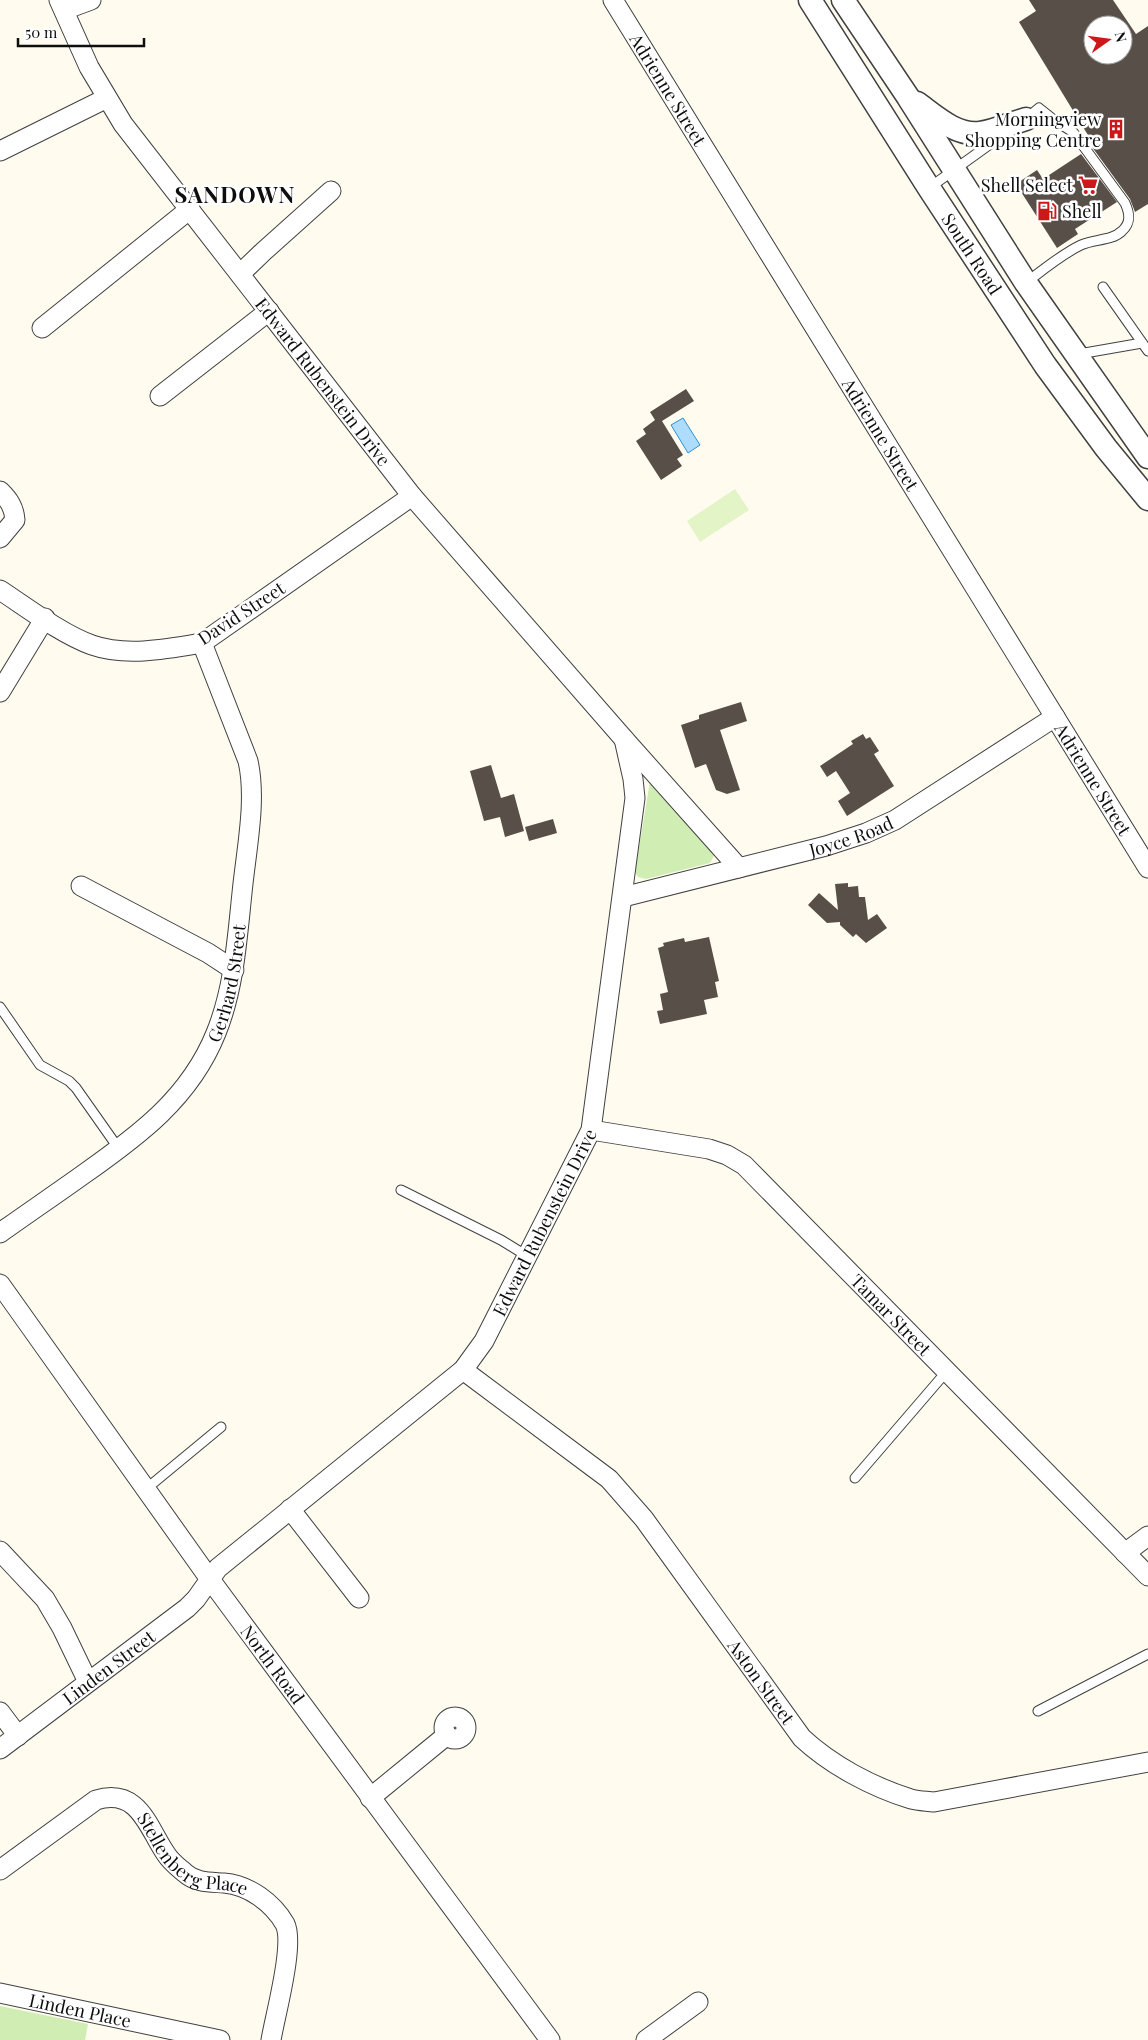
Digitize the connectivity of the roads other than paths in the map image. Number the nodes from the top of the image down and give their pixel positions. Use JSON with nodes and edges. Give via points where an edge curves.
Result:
{"nodes":[{"id":1,"x":91,"y":0,"type":"edge"},
{"id":2,"x":613,"y":0,"type":"edge"},
{"id":3,"x":810,"y":0,"type":"edge"},
{"id":4,"x":843,"y":0,"type":"edge"},
{"id":5,"x":62,"y":5,"type":"edge"},
{"id":6,"x":908,"y":97,"type":"junction"},
{"id":7,"x":107,"y":98,"type":"junction"},
{"id":8,"x":1026,"y":119,"type":"junction"},
{"id":9,"x":0,"y":150,"type":"edge"},
{"id":10,"x":954,"y":170,"type":"junction"},
{"id":11,"x":929,"y":188,"type":"junction"},
{"id":12,"x":331,"y":191,"type":"dead end"},
{"id":13,"x":190,"y":209,"type":"junction"},
{"id":14,"x":240,"y":274,"type":"junction"},
{"id":15,"x":1026,"y":283,"type":"junction"},
{"id":16,"x":1103,"y":287,"type":"dead end"},
{"id":17,"x":269,"y":311,"type":"junction"},
{"id":18,"x":42,"y":328,"type":"dead end"},
{"id":19,"x":1145,"y":347,"type":"edge"},
{"id":20,"x":1076,"y":354,"type":"junction"},
{"id":21,"x":160,"y":396,"type":"dead end"},
{"id":22,"x":1148,"y":458,"type":"edge"},
{"id":23,"x":0,"y":490,"type":"edge"},
{"id":24,"x":412,"y":496,"type":"junction"},
{"id":25,"x":1148,"y":499,"type":"edge"},
{"id":26,"x":0,"y":538,"type":"edge"},
{"id":27,"x":0,"y":590,"type":"edge"},
{"id":28,"x":45,"y":618,"type":"junction"},
{"id":29,"x":202,"y":643,"type":"junction"},
{"id":30,"x":0,"y":692,"type":"edge"},
{"id":31,"x":1055,"y":717,"type":"junction"},
{"id":32,"x":624,"y":739,"type":"junction"},
{"id":33,"x":740,"y":868,"type":"junction"},
{"id":34,"x":1148,"y":868,"type":"edge"},
{"id":35,"x":81,"y":886,"type":"dead end"},
{"id":36,"x":623,"y":897,"type":"junction"},
{"id":37,"x":234,"y":970,"type":"junction"},
{"id":38,"x":0,"y":1007,"type":"edge"},
{"id":39,"x":590,"y":1130,"type":"junction"},
{"id":40,"x":119,"y":1149,"type":"junction"},
{"id":41,"x":401,"y":1190,"type":"dead end"},
{"id":42,"x":0,"y":1232,"type":"edge"},
{"id":43,"x":528,"y":1256,"type":"junction"},
{"id":44,"x":0,"y":1284,"type":"edge"},
{"id":45,"x":463,"y":1370,"type":"junction"},
{"id":46,"x":947,"y":1371,"type":"junction"},
{"id":47,"x":221,"y":1427,"type":"dead end"},
{"id":48,"x":855,"y":1478,"type":"dead end"},
{"id":49,"x":146,"y":1490,"type":"junction"},
{"id":50,"x":290,"y":1509,"type":"junction"},
{"id":51,"x":1148,"y":1536,"type":"edge"},
{"id":52,"x":0,"y":1551,"type":"edge"},
{"id":53,"x":1125,"y":1553,"type":"junction"},
{"id":54,"x":1148,"y":1576,"type":"edge"},
{"id":55,"x":209,"y":1578,"type":"junction"},
{"id":56,"x":359,"y":1598,"type":"dead end"},
{"id":57,"x":1148,"y":1654,"type":"edge"},
{"id":58,"x":88,"y":1682,"type":"junction"},
{"id":59,"x":1038,"y":1711,"type":"dead end"},
{"id":60,"x":0,"y":1712,"type":"edge"},
{"id":61,"x":447,"y":1735,"type":"dead end"},
{"id":62,"x":18,"y":1736,"type":"junction"},
{"id":63,"x":0,"y":1749,"type":"edge"},
{"id":64,"x":1147,"y":1764,"type":"edge"},
{"id":65,"x":370,"y":1798,"type":"junction"},
{"id":66,"x":0,"y":1870,"type":"edge"},
{"id":67,"x":0,"y":1993,"type":"edge"},
{"id":68,"x":698,"y":2002,"type":"dead end"},
{"id":69,"x":171,"y":2035,"type":"edge"},
{"id":70,"x":220,"y":2040,"type":"edge"},
{"id":71,"x":271,"y":2040,"type":"edge"},
{"id":72,"x":550,"y":2040,"type":"edge"},
{"id":73,"x":646,"y":2040,"type":"edge"}],
"edges":[{"from":1,"to":5,"type":"street"},
{"from":2,"to":31,"type":"street","name":"Adrienne Street"},
{"from":3,"to":11,"type":"street","name":"South Road"},
{"from":4,"to":6,"type":"street","name":"South Road"},
{"from":5,"to":7,"type":"street","name":"Edward Rubenstein Drive","via":[[89,67]]},
{"from":6,"to":8,"type":"street","via":[[952,128],[965,132],[980,134]]},
{"from":6,"to":10,"type":"street","name":"South Road"},
{"from":7,"to":9,"type":"street"},
{"from":7,"to":13,"type":"street","name":"Edward Rubenstein Drive","via":[[123,124]]},
{"from":8,"to":10,"type":"lane"},
{"from":8,"to":15,"type":"lane","via":[[1039,108],[1073,132],[1129,212],[1128,224],[1118,234],[1082,245]]},
{"from":10,"to":11,"type":"lane"},
{"from":10,"to":15,"type":"street","name":"South Road"},
{"from":11,"to":25,"type":"street","name":"South Road","via":[[1044,365]]},
{"from":12,"to":14,"type":"street"},
{"from":13,"to":14,"type":"street","name":"Edward Rubenstein Drive"},
{"from":13,"to":18,"type":"street"},
{"from":14,"to":17,"type":"street","name":"Edward Rubenstein Drive"},
{"from":15,"to":20,"type":"street","name":"South Road"},
{"from":16,"to":19,"type":"lane"},
{"from":17,"to":21,"type":"street"},
{"from":17,"to":24,"type":"street","name":"Edward Rubenstein Drive"},
{"from":19,"to":20,"type":"lane"},
{"from":20,"to":22,"type":"street","name":"South Road"},
{"from":23,"to":26,"type":"street","via":[[14,510],[15,520]]},
{"from":24,"to":29,"type":"street","name":"David Street"},
{"from":24,"to":32,"type":"street","name":"Edward Rubenstein Drive"},
{"from":27,"to":28,"type":"street","name":"David Street"},
{"from":28,"to":29,"type":"street","name":"David Street","via":[[92,645],[111,650],[169,649]]},
{"from":28,"to":30,"type":"street"},
{"from":29,"to":37,"type":"street","name":"Gerhard Street","via":[[251,775]]},
{"from":31,"to":33,"type":"street","name":"Joyce Road","via":[[896,820],[826,846]]},
{"from":31,"to":34,"type":"street","name":"Adrienne Street"},
{"from":32,"to":33,"type":"street","name":"Edward Rubenstein Drive"},
{"from":32,"to":36,"type":"street","name":"Edward Rubenstein Drive","via":[[635,798]]},
{"from":33,"to":36,"type":"street","name":"Joyce Road"},
{"from":35,"to":37,"type":"street"},
{"from":36,"to":39,"type":"street","name":"Edward Rubenstein Drive"},
{"from":37,"to":40,"type":"street","name":"Gerhard Street","via":[[216,1034],[201,1062],[162,1113]]},
{"from":38,"to":40,"type":"lane","via":[[40,1065],[76,1088]]},
{"from":39,"to":43,"type":"street","name":"Edward Rubenstein Drive"},
{"from":39,"to":46,"type":"street","name":"Tamar Street","via":[[708,1149],[744,1165]]},
{"from":40,"to":42,"type":"street","name":"Gerhard Street"},
{"from":41,"to":43,"type":"lane"},
{"from":43,"to":45,"type":"street","name":"Edward Rubenstein Drive","via":[[484,1341]]},
{"from":44,"to":49,"type":"street","name":"North Road"},
{"from":45,"to":50,"type":"street","name":"Edward Rubenstein Drive"},
{"from":45,"to":64,"type":"street","name":"Aston Street","via":[[595,1468],[623,1494],[802,1738],[827,1758],[912,1800],[934,1802]]},
{"from":46,"to":48,"type":"lane"},
{"from":46,"to":53,"type":"street","name":"Tamar Street"},
{"from":47,"to":49,"type":"lane"},
{"from":49,"to":55,"type":"street","name":"North Road"},
{"from":50,"to":55,"type":"street","name":"Edward Rubenstein Drive"},
{"from":50,"to":56,"type":"street"},
{"from":51,"to":53,"type":"street"},
{"from":52,"to":58,"type":"street","via":[[46,1599]]},
{"from":53,"to":54,"type":"street","name":"Tamar Street"},
{"from":55,"to":58,"type":"street","name":"Linden Street","via":[[187,1608]]},
{"from":55,"to":65,"type":"street","name":"North Road"},
{"from":57,"to":59,"type":"lane"},
{"from":58,"to":62,"type":"street","name":"Linden Street"},
{"from":60,"to":62,"type":"street"},
{"from":61,"to":65,"type":"street"},
{"from":62,"to":63,"type":"street","name":"Linden Street"},
{"from":65,"to":72,"type":"street","name":"North Road"},
{"from":66,"to":71,"type":"street","name":"Stellenberg Place","via":[[96,1800],[111,1798],[134,1805],[142,1812],[167,1856],[187,1876],[205,1882],[243,1886],[266,1903],[285,1925],[288,1946]]},
{"from":67,"to":69,"type":"street","name":"Linden Place"},
{"from":68,"to":73,"type":"street"},
{"from":69,"to":70,"type":"street","name":"Linden Place"}]}
